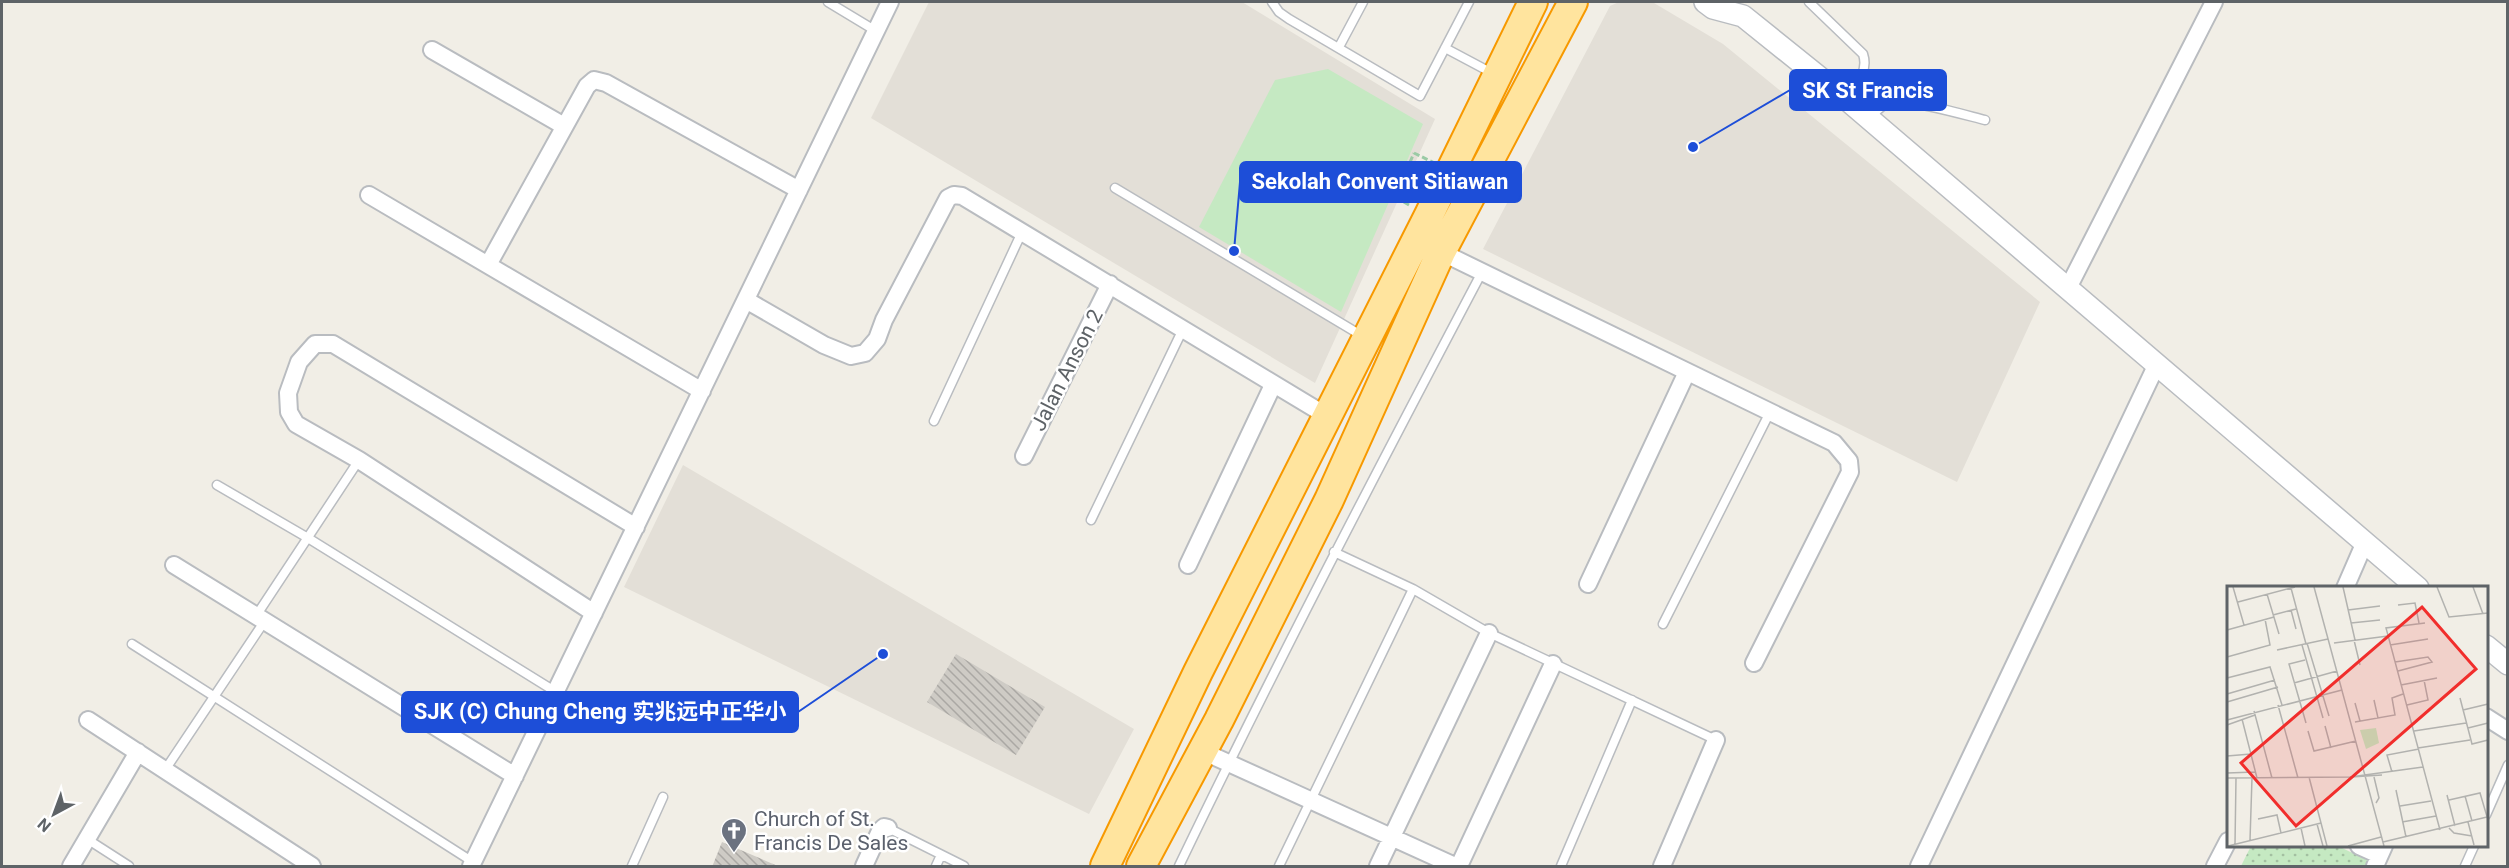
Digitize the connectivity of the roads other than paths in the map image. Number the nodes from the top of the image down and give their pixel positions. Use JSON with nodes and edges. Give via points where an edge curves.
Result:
{"nodes":[{"id":1,"x":828,"y":2,"type":"edge"},
{"id":2,"x":890,"y":2,"type":"edge"},
{"id":3,"x":1272,"y":2,"type":"edge"},
{"id":4,"x":1363,"y":2,"type":"edge"},
{"id":5,"x":1469,"y":2,"type":"edge"},
{"id":6,"x":1533,"y":2,"type":"edge"},
{"id":7,"x":1706,"y":2,"type":"edge"},
{"id":8,"x":1809,"y":2,"type":"edge"},
{"id":9,"x":2214,"y":2,"type":"edge"},
{"id":10,"x":1574,"y":6,"type":"edge"},
{"id":11,"x":1740,"y":9,"type":"edge"},
{"id":12,"x":876,"y":31,"type":"junction"},
{"id":13,"x":1339,"y":47,"type":"junction"},
{"id":14,"x":1445,"y":48,"type":"junction"},
{"id":15,"x":432,"y":50,"type":"dead end"},
{"id":16,"x":1496,"y":76,"type":"junction"},
{"id":17,"x":1845,"y":98,"type":"junction"},
{"id":18,"x":1870,"y":119,"type":"junction"},
{"id":19,"x":1985,"y":120,"type":"dead end"},
{"id":20,"x":564,"y":126,"type":"junction"},
{"id":21,"x":1115,"y":188,"type":"dead end"},
{"id":22,"x":799,"y":190,"type":"junction"},
{"id":23,"x":369,"y":195,"type":"dead end"},
{"id":24,"x":1022,"y":231,"type":"junction"},
{"id":25,"x":1441,"y":252,"type":"junction"},
{"id":26,"x":488,"y":265,"type":"junction"},
{"id":27,"x":1482,"y":272,"type":"junction"},
{"id":28,"x":1110,"y":284,"type":"junction"},
{"id":29,"x":1426,"y":285,"type":"junction"},
{"id":30,"x":2068,"y":288,"type":"junction"},
{"id":31,"x":746,"y":300,"type":"junction"},
{"id":32,"x":1183,"y":329,"type":"junction"},
{"id":33,"x":1367,"y":339,"type":"junction"},
{"id":34,"x":2157,"y":364,"type":"junction"},
{"id":35,"x":1687,"y":372,"type":"junction"},
{"id":36,"x":1272,"y":385,"type":"junction"},
{"id":37,"x":702,"y":391,"type":"junction"},
{"id":38,"x":1770,"y":412,"type":"junction"},
{"id":39,"x":1327,"y":416,"type":"junction"},
{"id":40,"x":934,"y":421,"type":"dead end"},
{"id":41,"x":1024,"y":456,"type":"dead end"},
{"id":42,"x":359,"y":460,"type":"junction"},
{"id":43,"x":217,"y":484,"type":"dead end"},
{"id":44,"x":1329,"y":500,"type":"junction"},
{"id":45,"x":1091,"y":520,"type":"dead end"},
{"id":46,"x":636,"y":527,"type":"junction"},
{"id":47,"x":308,"y":538,"type":"junction"},
{"id":48,"x":2365,"y":542,"type":"junction"},
{"id":49,"x":1335,"y":552,"type":"junction"},
{"id":50,"x":174,"y":565,"type":"dead end"},
{"id":51,"x":1188,"y":565,"type":"dead end"},
{"id":52,"x":1588,"y":584,"type":"dead end"},
{"id":53,"x":2346,"y":586,"type":"edge"},
{"id":54,"x":2416,"y":586,"type":"edge"},
{"id":55,"x":1413,"y":589,"type":"junction"},
{"id":56,"x":594,"y":613,"type":"junction"},
{"id":57,"x":260,"y":619,"type":"junction"},
{"id":58,"x":1663,"y":624,"type":"dead end"},
{"id":59,"x":1489,"y":633,"type":"junction"},
{"id":60,"x":132,"y":644,"type":"dead end"},
{"id":61,"x":2488,"y":649,"type":"edge"},
{"id":62,"x":1754,"y":663,"type":"dead end"},
{"id":63,"x":1553,"y":664,"type":"junction"},
{"id":64,"x":2508,"y":664,"type":"edge"},
{"id":65,"x":1198,"y":672,"type":"junction"},
{"id":66,"x":556,"y":693,"type":"junction"},
{"id":67,"x":214,"y":697,"type":"junction"},
{"id":68,"x":1632,"y":700,"type":"junction"},
{"id":69,"x":2488,"y":718,"type":"edge"},
{"id":70,"x":88,"y":720,"type":"dead end"},
{"id":71,"x":2508,"y":731,"type":"edge"},
{"id":72,"x":1716,"y":740,"type":"joint"},
{"id":73,"x":1202,"y":751,"type":"junction"},
{"id":74,"x":138,"y":752,"type":"junction"},
{"id":75,"x":1229,"y":762,"type":"junction"},
{"id":76,"x":2508,"y":765,"type":"edge"},
{"id":77,"x":165,"y":770,"type":"junction"},
{"id":78,"x":515,"y":776,"type":"junction"},
{"id":79,"x":663,"y":797,"type":"dead end"},
{"id":80,"x":1311,"y":800,"type":"junction"},
{"id":81,"x":2488,"y":814,"type":"edge"},
{"id":82,"x":888,"y":828,"type":"joint"},
{"id":83,"x":1391,"y":837,"type":"junction"},
{"id":84,"x":87,"y":839,"type":"junction"},
{"id":85,"x":2227,"y":845,"type":"edge"},
{"id":86,"x":2362,"y":847,"type":"edge"},
{"id":87,"x":2474,"y":847,"type":"edge"},
{"id":88,"x":941,"y":855,"type":"junction"},
{"id":89,"x":2379,"y":856,"type":"edge"},
{"id":90,"x":474,"y":865,"type":"edge"},
{"id":91,"x":70,"y":867,"type":"edge"},
{"id":92,"x":129,"y":867,"type":"edge"},
{"id":93,"x":312,"y":867,"type":"edge"},
{"id":94,"x":632,"y":867,"type":"edge"},
{"id":95,"x":864,"y":867,"type":"edge"},
{"id":96,"x":936,"y":867,"type":"edge"},
{"id":97,"x":964,"y":867,"type":"edge"},
{"id":98,"x":1105,"y":867,"type":"edge"},
{"id":99,"x":1124,"y":867,"type":"edge"},
{"id":100,"x":1141,"y":867,"type":"edge"},
{"id":101,"x":1179,"y":867,"type":"edge"},
{"id":102,"x":1279,"y":867,"type":"edge"},
{"id":103,"x":1378,"y":867,"type":"edge"},
{"id":104,"x":1457,"y":867,"type":"edge"},
{"id":105,"x":1561,"y":867,"type":"edge"},
{"id":106,"x":1662,"y":867,"type":"edge"},
{"id":107,"x":1919,"y":867,"type":"edge"},
{"id":108,"x":2216,"y":867,"type":"edge"},
{"id":109,"x":2465,"y":867,"type":"edge"}],
"edges":[{"from":1,"to":12,"type":"lane"},
{"from":2,"to":12,"type":"street"},
{"from":3,"to":13,"type":"lane","via":[[1284,15]]},
{"from":4,"to":13,"type":"lane"},
{"from":5,"to":14,"type":"lane"},
{"from":6,"to":16,"type":"highway"},
{"from":7,"to":11,"type":"street","via":[[1713,8]]},
{"from":8,"to":17,"type":"lane","via":[[1863,54],[1864,74]]},
{"from":9,"to":30,"type":"street"},
{"from":10,"to":25,"type":"highway"},
{"from":11,"to":17,"type":"street"},
{"from":12,"to":22,"type":"street"},
{"from":13,"to":14,"type":"lane","via":[[1420,96]]},
{"from":14,"to":16,"type":"lane"},
{"from":15,"to":20,"type":"street"},
{"from":16,"to":33,"type":"highway"},
{"from":17,"to":18,"type":"street"},
{"from":18,"to":19,"type":"lane","via":[[1880,107],[1892,102]]},
{"from":18,"to":30,"type":"street"},
{"from":20,"to":22,"type":"street","via":[[587,86],[594,80],[601,81]]},
{"from":20,"to":26,"type":"street"},
{"from":21,"to":33,"type":"lane"},
{"from":22,"to":31,"type":"street"},
{"from":23,"to":26,"type":"street"},
{"from":24,"to":28,"type":"street"},
{"from":24,"to":31,"type":"street","via":[[963,196],[948,198],[877,339],[865,353],[851,356],[825,345]]},
{"from":24,"to":40,"type":"lane"},
{"from":25,"to":27,"type":"street"},
{"from":25,"to":29,"type":"highway"},
{"from":26,"to":37,"type":"street"},
{"from":27,"to":35,"type":"street"},
{"from":27,"to":49,"type":"lane"},
{"from":28,"to":32,"type":"street"},
{"from":28,"to":41,"type":"street","name":"Jalan Anson 2"},
{"from":29,"to":39,"type":"highway","via":[[1340,413]]},
{"from":29,"to":44,"type":"highway"},
{"from":30,"to":34,"type":"street"},
{"from":31,"to":37,"type":"street"},
{"from":32,"to":36,"type":"street"},
{"from":32,"to":45,"type":"lane"},
{"from":33,"to":39,"type":"highway"},
{"from":34,"to":48,"type":"street"},
{"from":34,"to":107,"type":"street"},
{"from":35,"to":38,"type":"street"},
{"from":35,"to":52,"type":"street"},
{"from":36,"to":39,"type":"street"},
{"from":36,"to":51,"type":"street"},
{"from":37,"to":46,"type":"street"},
{"from":38,"to":58,"type":"lane"},
{"from":38,"to":62,"type":"street","via":[[1833,443],[1849,461],[1850,472]]},
{"from":39,"to":65,"type":"highway"},
{"from":42,"to":46,"type":"street","via":[[296,424],[289,412],[288,393],[299,362],[315,344],[333,344]]},
{"from":42,"to":47,"type":"lane"},
{"from":42,"to":56,"type":"street"},
{"from":43,"to":47,"type":"lane"},
{"from":44,"to":65,"type":"highway","via":[[1290,546],[1231,664],[1222,673]]},
{"from":44,"to":73,"type":"highway"},
{"from":46,"to":56,"type":"street"},
{"from":47,"to":57,"type":"lane"},
{"from":47,"to":66,"type":"lane"},
{"from":48,"to":53,"type":"street"},
{"from":48,"to":54,"type":"street"},
{"from":49,"to":55,"type":"lane"},
{"from":49,"to":75,"type":"lane"},
{"from":50,"to":57,"type":"street"},
{"from":55,"to":59,"type":"lane"},
{"from":55,"to":80,"type":"lane"},
{"from":56,"to":66,"type":"street"},
{"from":57,"to":67,"type":"lane"},
{"from":57,"to":78,"type":"street"},
{"from":59,"to":63,"type":"lane"},
{"from":59,"to":83,"type":"street"},
{"from":60,"to":67,"type":"lane"},
{"from":61,"to":64,"type":"street"},
{"from":63,"to":68,"type":"lane"},
{"from":63,"to":104,"type":"street"},
{"from":65,"to":98,"type":"highway"},
{"from":66,"to":78,"type":"street"},
{"from":67,"to":77,"type":"lane"},
{"from":67,"to":90,"type":"lane"},
{"from":68,"to":72,"type":"lane"},
{"from":68,"to":105,"type":"lane"},
{"from":69,"to":71,"type":"street"},
{"from":70,"to":74,"type":"street"},
{"from":72,"to":106,"type":"street"},
{"from":73,"to":75,"type":"street"},
{"from":73,"to":99,"type":"highway","via":[[1190,750],[1173,762]]},
{"from":73,"to":100,"type":"highway"},
{"from":74,"to":77,"type":"street"},
{"from":74,"to":84,"type":"street"},
{"from":75,"to":80,"type":"street"},
{"from":75,"to":101,"type":"lane"},
{"from":76,"to":81,"type":"lane"},
{"from":77,"to":93,"type":"street"},
{"from":78,"to":90,"type":"street"},
{"from":79,"to":94,"type":"lane"},
{"from":80,"to":83,"type":"street"},
{"from":80,"to":102,"type":"lane"},
{"from":82,"to":88,"type":"lane"},
{"from":82,"to":95,"type":"street","via":[[880,831]]},
{"from":83,"to":103,"type":"street"},
{"from":83,"to":104,"type":"street"},
{"from":84,"to":91,"type":"street"},
{"from":84,"to":92,"type":"lane"},
{"from":85,"to":108,"type":"street"},
{"from":86,"to":89,"type":"street"},
{"from":87,"to":109,"type":"lane"},
{"from":88,"to":96,"type":"lane"},
{"from":88,"to":97,"type":"lane"}]}
